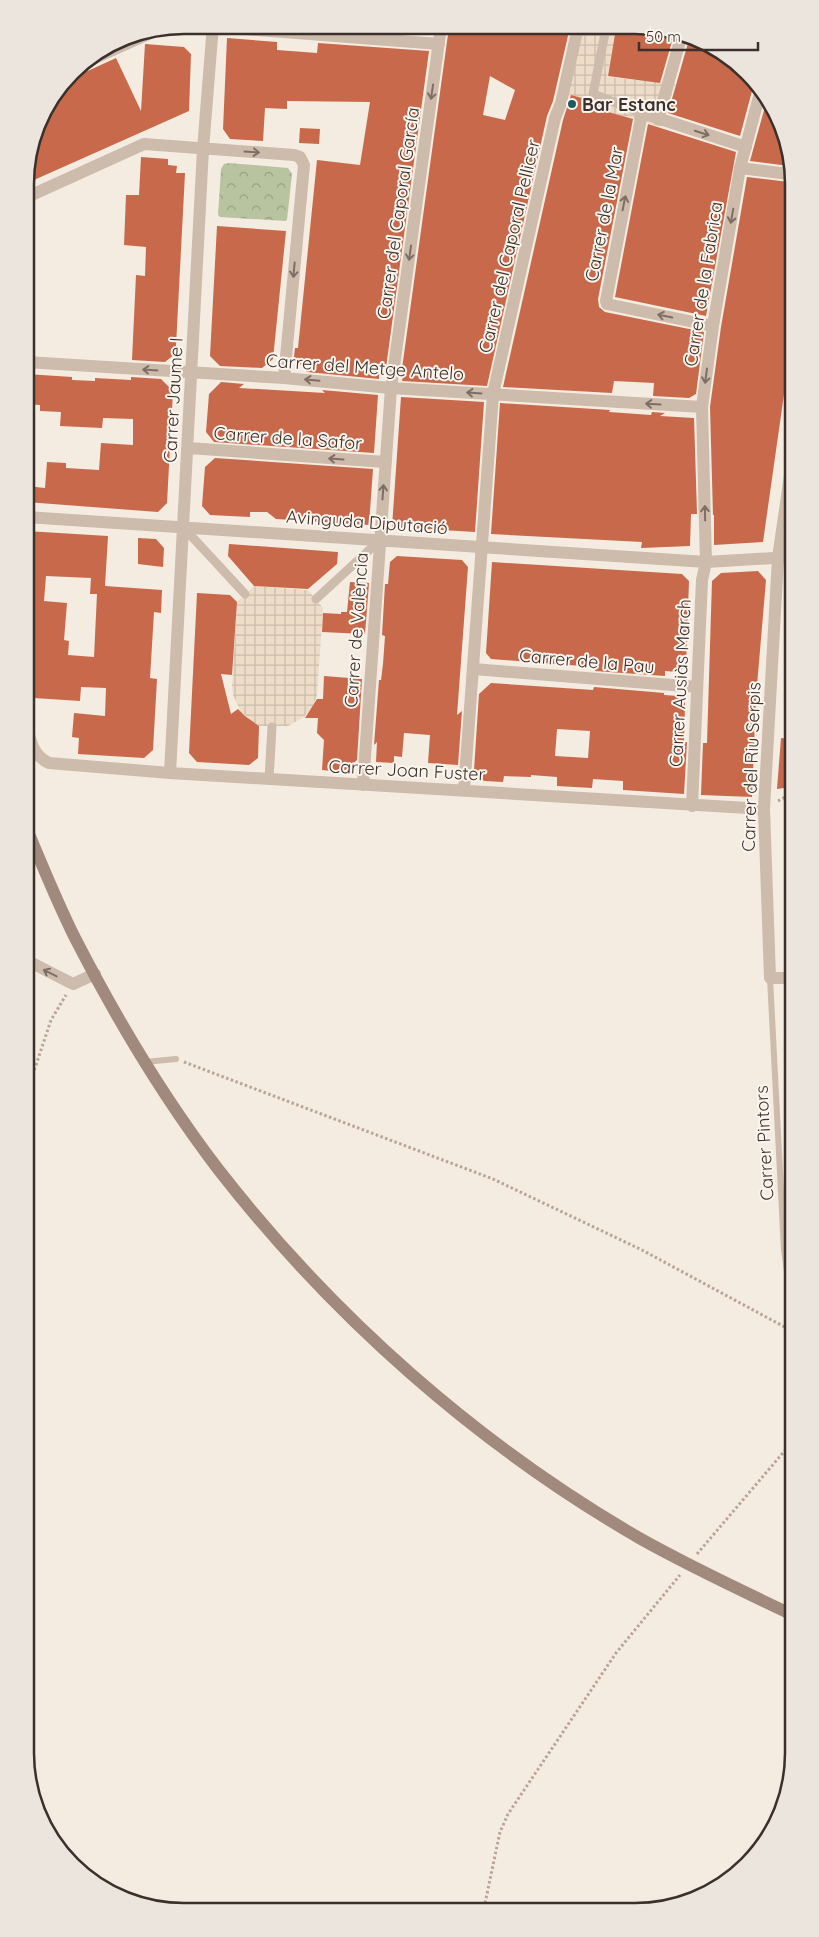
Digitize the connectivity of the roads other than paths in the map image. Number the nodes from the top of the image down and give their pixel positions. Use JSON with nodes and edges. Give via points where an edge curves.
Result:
{"nodes":[{"id":1,"x":212,"y":34,"type":"edge"},
{"id":2,"x":308,"y":34,"type":"edge"},
{"id":3,"x":440,"y":34,"type":"edge"},
{"id":4,"x":577,"y":34,"type":"edge"},
{"id":5,"x":605,"y":34,"type":"edge"},
{"id":6,"x":680,"y":41,"type":"edge"},
{"id":7,"x":439,"y":44,"type":"junction"},
{"id":8,"x":758,"y":99,"type":"edge"},
{"id":9,"x":642,"y":113,"type":"junction"},
{"id":10,"x":658,"y":119,"type":"junction"},
{"id":11,"x":746,"y":147,"type":"junction"},
{"id":12,"x":203,"y":149,"type":"junction"},
{"id":13,"x":740,"y":168,"type":"junction"},
{"id":14,"x":784,"y":173,"type":"edge"},
{"id":15,"x":34,"y":194,"type":"edge"},
{"id":16,"x":713,"y":326,"type":"junction"},
{"id":17,"x":34,"y":363,"type":"edge"},
{"id":18,"x":192,"y":373,"type":"junction"},
{"id":19,"x":284,"y":378,"type":"junction"},
{"id":20,"x":391,"y":388,"type":"junction"},
{"id":21,"x":493,"y":394,"type":"junction"},
{"id":22,"x":702,"y":407,"type":"junction"},
{"id":23,"x":188,"y":448,"type":"junction"},
{"id":24,"x":385,"y":462,"type":"junction"},
{"id":25,"x":34,"y":518,"type":"edge"},
{"id":26,"x":182,"y":527,"type":"junction"},
{"id":27,"x":379,"y":540,"type":"junction"},
{"id":28,"x":785,"y":544,"type":"edge"},
{"id":29,"x":481,"y":548,"type":"junction"},
{"id":30,"x":784,"y":558,"type":"edge"},
{"id":31,"x":706,"y":562,"type":"junction"},
{"id":32,"x":245,"y":594,"type":"dead end"},
{"id":33,"x":316,"y":599,"type":"dead end"},
{"id":34,"x":474,"y":669,"type":"junction"},
{"id":35,"x":697,"y":687,"type":"junction"},
{"id":36,"x":272,"y":727,"type":"dead end"},
{"id":37,"x":34,"y":749,"type":"edge"},
{"id":38,"x":170,"y":773,"type":"junction"},
{"id":39,"x":269,"y":779,"type":"junction"},
{"id":40,"x":363,"y":785,"type":"junction"},
{"id":41,"x":464,"y":790,"type":"junction"},
{"id":42,"x":692,"y":806,"type":"junction"},
{"id":43,"x":764,"y":809,"type":"junction"},
{"id":44,"x":34,"y":845,"type":"edge"},
{"id":45,"x":34,"y":964,"type":"edge"},
{"id":46,"x":95,"y":974,"type":"junction"},
{"id":47,"x":770,"y":978,"type":"junction"},
{"id":48,"x":785,"y":978,"type":"edge"},
{"id":49,"x":176,"y":1059,"type":"road end"},
{"id":50,"x":146,"y":1062,"type":"junction"},
{"id":51,"x":785,"y":1257,"type":"edge"},
{"id":52,"x":785,"y":1611,"type":"edge"}],
"edges":[{"from":1,"to":12,"type":"street","name":"Carrer Jaume I"},
{"from":2,"to":7,"type":"street"},
{"from":3,"to":7,"type":"street","name":"Carrer del Caporal García"},
{"from":4,"to":21,"type":"street","name":"Carrer del Caporal Pellicer"},
{"from":5,"to":9,"type":"street","via":[[593,94]]},
{"from":6,"to":10,"type":"street"},
{"from":7,"to":20,"type":"street","name":"Carrer del Caporal García","one_way":true},
{"from":8,"to":11,"type":"street","name":"Carrer de la Fabrica"},
{"from":9,"to":10,"type":"street"},
{"from":16,"to":9,"type":"street","name":"Carrer de la Mar","one_way":true,"via":[[610,306],[606,301]]},
{"from":10,"to":11,"type":"street","one_way":true},
{"from":11,"to":13,"type":"street","name":"Carrer de la Fabrica"},
{"from":12,"to":15,"type":"street","via":[[144,144]]},
{"from":12,"to":18,"type":"street","name":"Carrer Jaume I"},
{"from":12,"to":19,"type":"street","one_way":true,"via":[[294,155],[300,157],[304,165]]},
{"from":13,"to":14,"type":"street"},
{"from":13,"to":16,"type":"street","name":"Carrer de la Fabrica","one_way":true},
{"from":16,"to":22,"type":"street","name":"Carrer de la Fabrica","one_way":true},
{"from":18,"to":17,"type":"street","name":"Carrer del Metge Antelo","one_way":true},
{"from":18,"to":19,"type":"street","name":"Carrer del Metge Antelo"},
{"from":18,"to":23,"type":"street","name":"Carrer Jaume I"},
{"from":20,"to":19,"type":"street","name":"Carrer del Metge Antelo","one_way":true},
{"from":21,"to":20,"type":"street","name":"Carrer del Metge Antelo","one_way":true},
{"from":20,"to":24,"type":"street","name":"Carrer de València"},
{"from":22,"to":21,"type":"street","name":"Carrer del Metge Antelo","one_way":true},
{"from":21,"to":29,"type":"street","name":"Carrer del Caporal Pellicer"},
{"from":31,"to":22,"type":"street","name":"Carrer de la Fabrica","one_way":true},
{"from":24,"to":23,"type":"street","name":"Carrer de la Safor","one_way":true},
{"from":23,"to":26,"type":"street","name":"Carrer Jaume I"},
{"from":27,"to":24,"type":"street","name":"Carrer de València","one_way":true},
{"from":25,"to":26,"type":"street","name":"Avinguda Diputació"},
{"from":26,"to":27,"type":"street","name":"Avinguda Diputació"},
{"from":26,"to":32,"type":"street"},
{"from":26,"to":38,"type":"street","name":"Carrer Jaume I"},
{"from":27,"to":29,"type":"street","name":"Avinguda Diputació"},
{"from":27,"to":33,"type":"street"},
{"from":27,"to":40,"type":"street","name":"Carrer de València"},
{"from":28,"to":30,"type":"street","name":"Carrer del Riu Serpis"},
{"from":29,"to":31,"type":"street","name":"Avinguda Diputació"},
{"from":29,"to":34,"type":"street","name":"Carrer del Caporal Pellicer"},
{"from":30,"to":31,"type":"street","name":"Avinguda Diputació"},
{"from":30,"to":43,"type":"street","name":"Carrer del Riu Serpis"},
{"from":31,"to":35,"type":"street","name":"Carrer Ausiàs March","via":[[702,580]]},
{"from":34,"to":35,"type":"street","name":"Carrer de la Pau"},
{"from":34,"to":41,"type":"street","name":"Carrer del Caporal Pellicer"},
{"from":35,"to":42,"type":"street","name":"Carrer Ausiàs March"},
{"from":36,"to":39,"type":"street"},
{"from":37,"to":38,"type":"street","name":"Carrer Joan Fuster","via":[[49,763]]},
{"from":38,"to":39,"type":"street","name":"Carrer Joan Fuster"},
{"from":39,"to":40,"type":"street","name":"Carrer Joan Fuster"},
{"from":40,"to":41,"type":"street","name":"Carrer Joan Fuster"},
{"from":41,"to":42,"type":"street","name":"Carrer Joan Fuster"},
{"from":42,"to":43,"type":"street","name":"Carrer Joan Fuster"},
{"from":43,"to":47,"type":"street","name":"Carrer del Riu Serpis"},
{"from":44,"to":46,"type":"main road"},
{"from":46,"to":45,"type":"street","one_way":true,"via":[[73,984]]},
{"from":46,"to":50,"type":"main road"},
{"from":47,"to":48,"type":"street"},
{"from":47,"to":51,"type":"lane","name":"Carrer Pintors"},
{"from":49,"to":50,"type":"lane"},
{"from":50,"to":52,"type":"main road","via":[[216,1167],[264,1226],[315,1282],[432,1393],[508,1453],[641,1539],[722,1583]]}]}
